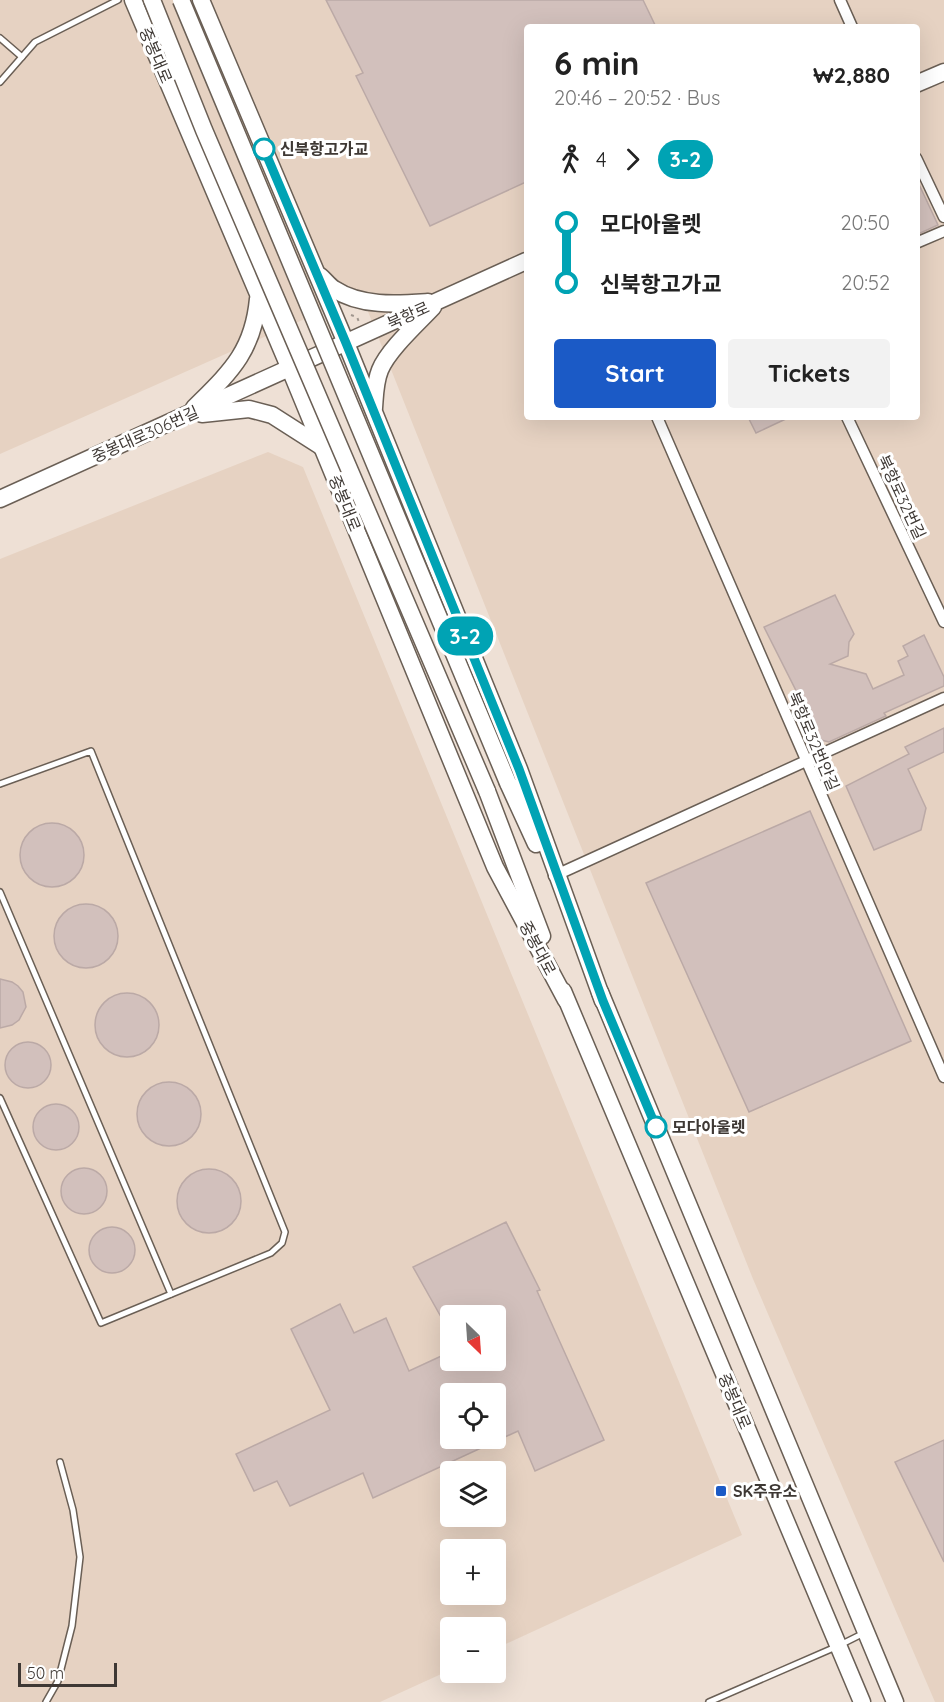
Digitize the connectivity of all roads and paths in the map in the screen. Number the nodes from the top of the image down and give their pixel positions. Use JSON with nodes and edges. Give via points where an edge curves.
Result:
{"nodes":[{"id":1,"x":118,"y":0,"type":"edge"},
{"id":2,"x":133,"y":0,"type":"edge"},
{"id":3,"x":152,"y":0,"type":"edge"},
{"id":4,"x":181,"y":0,"type":"edge"},
{"id":5,"x":201,"y":0,"type":"edge"},
{"id":6,"x":840,"y":0,"type":"edge"},
{"id":7,"x":851,"y":24,"type":"edge"},
{"id":8,"x":0,"y":38,"type":"edge"},
{"id":9,"x":22,"y":57,"type":"junction"},
{"id":10,"x":944,"y":72,"type":"edge"},
{"id":11,"x":0,"y":82,"type":"edge"},
{"id":12,"x":920,"y":82,"type":"edge"},
{"id":13,"x":920,"y":166,"type":"edge"},
{"id":14,"x":944,"y":217,"type":"edge"},
{"id":15,"x":944,"y":231,"type":"edge"},
{"id":16,"x":920,"y":241,"type":"edge"},
{"id":17,"x":524,"y":262,"type":"edge"},
{"id":18,"x":315,"y":271,"type":"junction"},
{"id":19,"x":258,"y":295,"type":"junction"},
{"id":20,"x":440,"y":300,"type":"junction"},
{"id":21,"x":346,"y":343,"type":"junction"},
{"id":22,"x":290,"y":369,"type":"junction"},
{"id":23,"x":373,"y":411,"type":"junction"},
{"id":24,"x":186,"y":416,"type":"junction"},
{"id":25,"x":658,"y":420,"type":"edge"},
{"id":26,"x":848,"y":420,"type":"edge"},
{"id":27,"x":322,"y":448,"type":"junction"},
{"id":28,"x":0,"y":499,"type":"edge"},
{"id":29,"x":944,"y":622,"type":"edge"},
{"id":30,"x":944,"y":698,"type":"edge"},
{"id":31,"x":807,"y":762,"type":"junction"},
{"id":32,"x":0,"y":784,"type":"edge"},
{"id":33,"x":554,"y":876,"type":"junction"},
{"id":34,"x":0,"y":892,"type":"edge"},
{"id":35,"x":566,"y":1000,"type":"junction"},
{"id":36,"x":944,"y":1077,"type":"edge"},
{"id":37,"x":0,"y":1098,"type":"edge"},
{"id":38,"x":171,"y":1294,"type":"junction"},
{"id":39,"x":60,"y":1462,"type":"dead end"},
{"id":40,"x":866,"y":1632,"type":"junction"},
{"id":41,"x":838,"y":1647,"type":"junction"},
{"id":42,"x":46,"y":1702,"type":"edge"},
{"id":43,"x":709,"y":1702,"type":"edge"},
{"id":44,"x":862,"y":1702,"type":"edge"},
{"id":45,"x":895,"y":1702,"type":"edge"}],
"edges":[{"from":1,"to":9,"type":"lane","via":[[35,42]]},
{"from":2,"to":19,"type":"main road","name":"중봉대로"},
{"from":3,"to":35,"type":"main road","name":"중봉대로","bridge":true,"via":[[487,791]]},
{"from":4,"to":33,"type":"main road","name":"중봉대로","bridge":true,"via":[[508,783]]},
{"from":5,"to":18,"type":"main road","name":"중봉대로"},
{"from":6,"to":7,"type":"street"},
{"from":8,"to":9,"type":"lane"},
{"from":9,"to":11,"type":"lane"},
{"from":10,"to":12,"type":"main road"},
{"from":13,"to":14,"type":"street"},
{"from":15,"to":16,"type":"street"},
{"from":17,"to":20,"type":"main road","name":"북항로"},
{"from":18,"to":20,"type":"main road","via":[[334,289],[353,297],[390,305]]},
{"from":18,"to":21,"type":"main road","name":"중봉대로"},
{"from":19,"to":22,"type":"main road","name":"중봉대로"},
{"from":19,"to":24,"type":"main road","via":[[256,322],[242,356]]},
{"from":20,"to":21,"type":"main road","name":"북항로"},
{"from":20,"to":23,"type":"main road","via":[[406,334],[381,367]]},
{"from":21,"to":22,"type":"main road","name":"북항로"},
{"from":21,"to":23,"type":"main road","name":"중봉대로"},
{"from":22,"to":24,"type":"main road","name":"중봉대로306번길"},
{"from":22,"to":27,"type":"main road","name":"중봉대로"},
{"from":23,"to":33,"type":"main road","name":"중봉대로","via":[[519,769]]},
{"from":24,"to":27,"type":"main road","via":[[249,409],[272,415]]},
{"from":24,"to":28,"type":"main road","name":"중봉대로306번길"},
{"from":25,"to":31,"type":"street","name":"북항로32번안길"},
{"from":26,"to":29,"type":"street","name":"북항로32번길"},
{"from":27,"to":35,"type":"main road","name":"중봉대로","via":[[495,867]]},
{"from":30,"to":31,"type":"street"},
{"from":31,"to":33,"type":"street"},
{"from":31,"to":36,"type":"street","name":"북항로32번안길"},
{"from":32,"to":38,"type":"lane","via":[[91,751],[285,1232],[282,1243],[271,1253]]},
{"from":33,"to":40,"type":"main road","name":"중봉대로"},
{"from":34,"to":38,"type":"lane"},
{"from":35,"to":41,"type":"main road","name":"중봉대로"},
{"from":37,"to":38,"type":"lane","via":[[101,1323]]},
{"from":39,"to":42,"type":"lane","via":[[80,1557],[72,1626],[58,1681]]},
{"from":40,"to":41,"type":"lane"},
{"from":40,"to":45,"type":"main road","name":"중봉대로"},
{"from":41,"to":43,"type":"lane"},
{"from":41,"to":44,"type":"main road","name":"중봉대로"}]}
